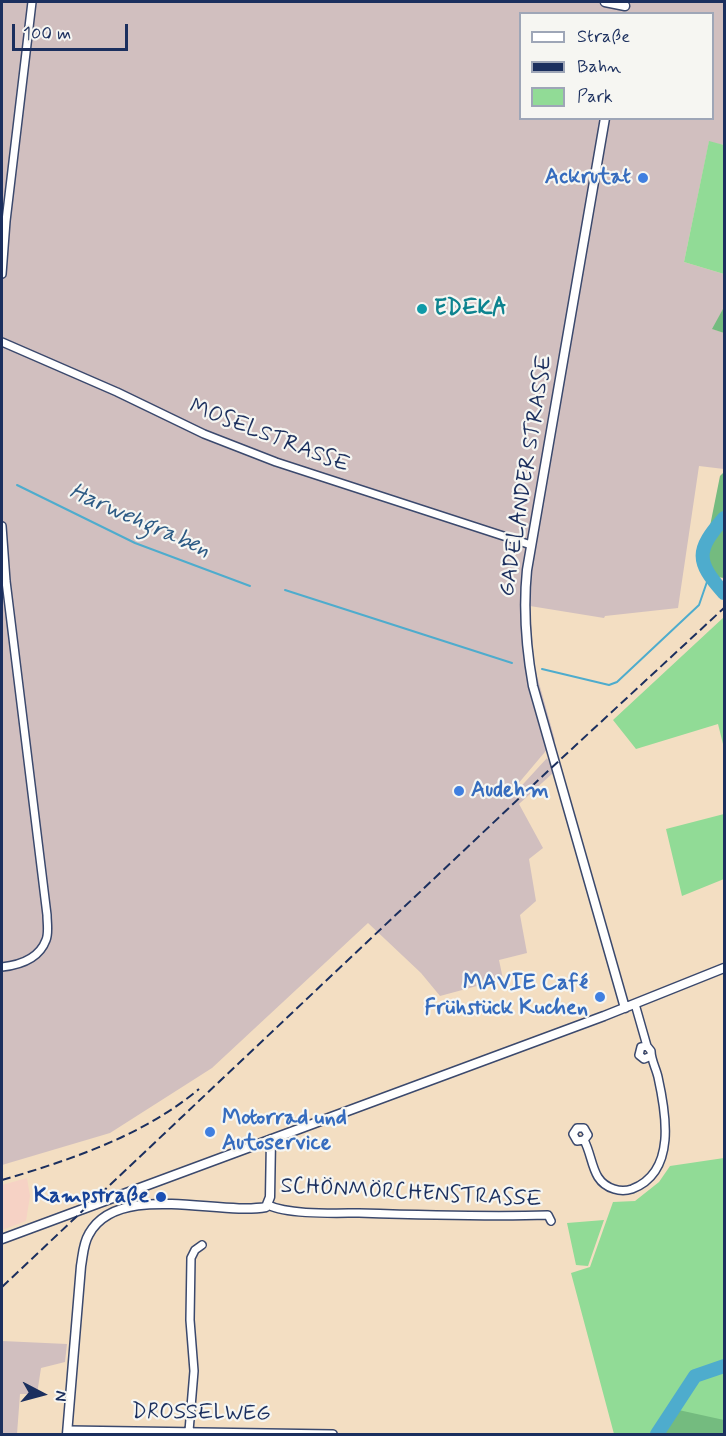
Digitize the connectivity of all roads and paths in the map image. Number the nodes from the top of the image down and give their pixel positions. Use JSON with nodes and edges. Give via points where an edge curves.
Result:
{"nodes":[{"id":1,"x":32,"y":2,"type":"edge"},
{"id":2,"x":605,"y":2,"type":"edge"},
{"id":3,"x":625,"y":7,"type":"edge"},
{"id":4,"x":605,"y":120,"type":"edge"},
{"id":5,"x":2,"y":274,"type":"edge"},
{"id":6,"x":2,"y":342,"type":"edge"},
{"id":7,"x":2,"y":526,"type":"edge"},
{"id":8,"x":531,"y":545,"type":"junction"},
{"id":9,"x":2,"y":968,"type":"edge"},
{"id":10,"x":724,"y":968,"type":"edge"},
{"id":11,"x":635,"y":1004,"type":"junction"},
{"id":12,"x":625,"y":1008,"type":"junction"},
{"id":13,"x":647,"y":1046,"type":"junction"},
{"id":14,"x":651,"y":1056,"type":"junction"},
{"id":15,"x":271,"y":1139,"type":"junction"},
{"id":16,"x":584,"y":1140,"type":"dead end"},
{"id":17,"x":268,"y":1205,"type":"junction"},
{"id":18,"x":550,"y":1221,"type":"dead end"},
{"id":19,"x":2,"y":1239,"type":"edge"},
{"id":20,"x":202,"y":1245,"type":"dead end"},
{"id":21,"x":189,"y":1431,"type":"junction"},
{"id":22,"x":67,"y":1432,"type":"edge"},
{"id":23,"x":333,"y":1434,"type":"edge"}],
"edges":[{"from":1,"to":5,"type":"street"},
{"from":2,"to":3,"type":"street"},
{"from":4,"to":8,"type":"street","name":"GADELANDER STRASSE"},
{"from":6,"to":8,"type":"street","name":"MOSELSTRASSE","via":[[204,434],[276,462]]},
{"from":7,"to":9,"type":"street","via":[[47,915],[47,939],[33,958]]},
{"from":8,"to":12,"type":"street","name":"GADELANDER STRASSE","via":[[525,616],[533,686]]},
{"from":10,"to":11,"type":"street"},
{"from":11,"to":12,"type":"street"},
{"from":11,"to":13,"type":"street"},
{"from":12,"to":15,"type":"street"},
{"from":13,"to":14,"type":"street"},
{"from":13,"to":14,"type":"street","via":[[640,1049],[639,1055],[644,1059]]},
{"from":14,"to":16,"type":"street","via":[[661,1093],[665,1134],[665,1150],[656,1169],[640,1186],[609,1188],[595,1174]]},
{"from":15,"to":17,"type":"street","name":"SCHÖNMÖRCHENSTRASSE"},
{"from":15,"to":19,"type":"street"},
{"from":17,"to":18,"type":"street","name":"SCHÖNMÖRCHENSTRASSE","via":[[340,1213],[548,1215]]},
{"from":17,"to":22,"type":"street","name":"SCHÖNMÖRCHENSTRASSE","via":[[141,1205],[101,1220],[88,1236],[83,1251]]},
{"from":20,"to":21,"type":"street","via":[[191,1258],[190,1320],[195,1371]]},
{"from":21,"to":22,"type":"street","name":"DROSSELWEG"},
{"from":21,"to":23,"type":"street","name":"DROSSELWEG"}]}
